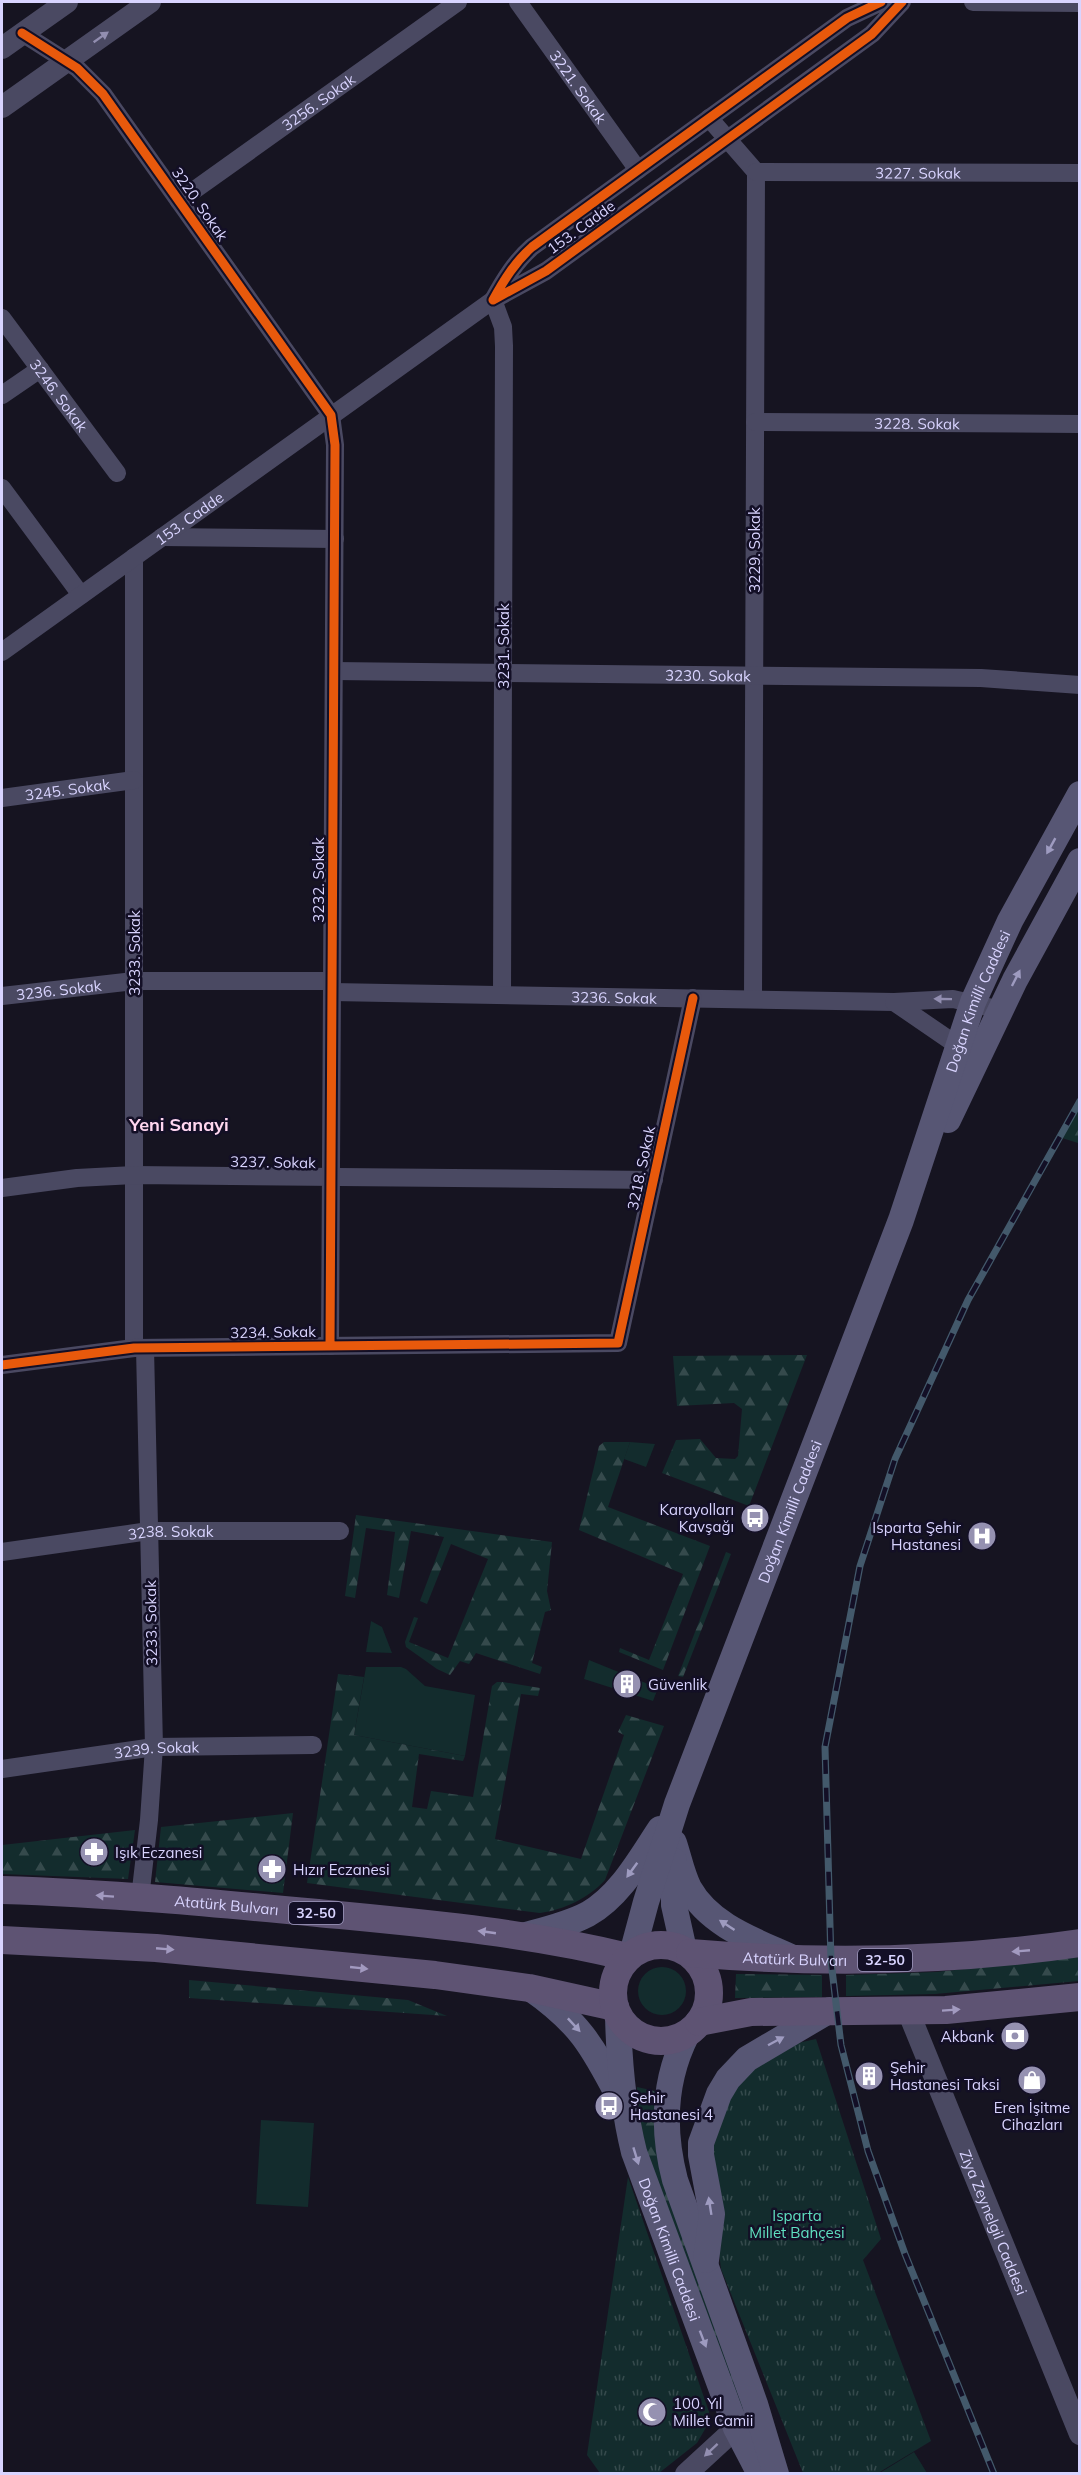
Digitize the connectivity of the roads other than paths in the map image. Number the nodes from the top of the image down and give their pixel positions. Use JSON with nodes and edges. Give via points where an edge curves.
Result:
{"nodes":[{"id":1,"x":67,"y":2,"type":"edge"},
{"id":2,"x":150,"y":2,"type":"edge"},
{"id":3,"x":458,"y":2,"type":"edge"},
{"id":4,"x":518,"y":2,"type":"edge"},
{"id":5,"x":880,"y":2,"type":"edge"},
{"id":6,"x":902,"y":2,"type":"edge"},
{"id":7,"x":974,"y":2,"type":"edge"},
{"id":8,"x":1080,"y":3,"type":"edge"},
{"id":9,"x":22,"y":33,"type":"junction"},
{"id":10,"x":2,"y":48,"type":"edge"},
{"id":11,"x":67,"y":61,"type":"junction"},
{"id":12,"x":2,"y":107,"type":"edge"},
{"id":13,"x":709,"y":118,"type":"junction"},
{"id":14,"x":727,"y":139,"type":"junction"},
{"id":15,"x":638,"y":170,"type":"junction"},
{"id":16,"x":756,"y":172,"type":"junction"},
{"id":17,"x":1080,"y":173,"type":"edge"},
{"id":18,"x":179,"y":201,"type":"junction"},
{"id":19,"x":493,"y":300,"type":"junction"},
{"id":20,"x":2,"y":318,"type":"edge"},
{"id":21,"x":40,"y":369,"type":"junction"},
{"id":22,"x":2,"y":396,"type":"edge"},
{"id":23,"x":332,"y":415,"type":"junction"},
{"id":24,"x":755,"y":422,"type":"junction"},
{"id":25,"x":1080,"y":424,"type":"edge"},
{"id":26,"x":117,"y":473,"type":"dead end"},
{"id":27,"x":4,"y":496,"type":"edge"},
{"id":28,"x":162,"y":537,"type":"junction"},
{"id":29,"x":335,"y":539,"type":"junction"},
{"id":30,"x":134,"y":557,"type":"junction"},
{"id":31,"x":81,"y":595,"type":"junction"},
{"id":32,"x":2,"y":652,"type":"edge"},
{"id":33,"x":334,"y":671,"type":"junction"},
{"id":34,"x":503,"y":673,"type":"junction"},
{"id":35,"x":754,"y":676,"type":"junction"},
{"id":36,"x":1080,"y":685,"type":"edge"},
{"id":37,"x":134,"y":780,"type":"junction"},
{"id":38,"x":1080,"y":794,"type":"edge"},
{"id":39,"x":2,"y":798,"type":"edge"},
{"id":40,"x":1080,"y":861,"type":"edge"},
{"id":41,"x":134,"y":981,"type":"junction"},
{"id":42,"x":332,"y":987,"type":"junction"},
{"id":43,"x":502,"y":995,"type":"junction"},
{"id":44,"x":2,"y":996,"type":"edge"},
{"id":45,"x":693,"y":998,"type":"junction"},
{"id":46,"x":753,"y":999,"type":"junction"},
{"id":47,"x":894,"y":1002,"type":"junction"},
{"id":48,"x":973,"y":1002,"type":"junction"},
{"id":49,"x":1000,"y":1010,"type":"junction"},
{"id":50,"x":968,"y":1052,"type":"junction"},
{"id":51,"x":134,"y":1175,"type":"junction"},
{"id":52,"x":331,"y":1177,"type":"junction"},
{"id":53,"x":654,"y":1180,"type":"junction"},
{"id":54,"x":2,"y":1188,"type":"edge"},
{"id":55,"x":618,"y":1343,"type":"joint"},
{"id":56,"x":330,"y":1346,"type":"junction"},
{"id":57,"x":140,"y":1348,"type":"junction"},
{"id":58,"x":2,"y":1365,"type":"edge"},
{"id":59,"x":149,"y":1531,"type":"junction"},
{"id":60,"x":340,"y":1531,"type":"dead end"},
{"id":61,"x":2,"y":1552,"type":"edge"},
{"id":62,"x":313,"y":1745,"type":"dead end"},
{"id":63,"x":154,"y":1747,"type":"junction"},
{"id":64,"x":2,"y":1769,"type":"edge"},
{"id":65,"x":677,"y":1804,"type":"junction"},
{"id":66,"x":674,"y":1843,"type":"junction"},
{"id":67,"x":2,"y":1890,"type":"edge"},
{"id":68,"x":140,"y":1898,"type":"junction"},
{"id":69,"x":520,"y":1937,"type":"junction"},
{"id":70,"x":2,"y":1940,"type":"edge"},
{"id":71,"x":1080,"y":1943,"type":"edge"},
{"id":72,"x":687,"y":1952,"type":"junction"},
{"id":73,"x":630,"y":1955,"type":"junction"},
{"id":74,"x":798,"y":1960,"type":"junction"},
{"id":75,"x":529,"y":1988,"type":"junction"},
{"id":76,"x":1080,"y":1997,"type":"edge"},
{"id":77,"x":830,"y":2010,"type":"junction"},
{"id":78,"x":616,"y":2011,"type":"junction"},
{"id":79,"x":908,"y":2011,"type":"junction"},
{"id":80,"x":693,"y":2028,"type":"junction"},
{"id":81,"x":626,"y":2110,"type":"junction"},
{"id":82,"x":705,"y":2264,"type":"junction"},
{"id":83,"x":759,"y":2415,"type":"junction"},
{"id":84,"x":736,"y":2428,"type":"junction"},
{"id":85,"x":1080,"y":2434,"type":"edge"},
{"id":86,"x":686,"y":2474,"type":"edge"},
{"id":87,"x":760,"y":2474,"type":"edge"},
{"id":88,"x":776,"y":2474,"type":"edge"}],
"edges":[{"from":1,"to":9,"type":"street"},
{"from":11,"to":2,"type":"street","one_way":true},
{"from":3,"to":18,"type":"street","name":"3256. Sokak"},
{"from":4,"to":15,"type":"street","name":"3221. Sokak"},
{"from":5,"to":13,"type":"street","name":"153. Cadde","via":[[847,18]]},
{"from":6,"to":14,"type":"street","name":"153. Cadde","via":[[872,34]]},
{"from":7,"to":8,"type":"street"},
{"from":9,"to":10,"type":"street"},
{"from":9,"to":11,"type":"street","name":"3220. Sokak"},
{"from":11,"to":12,"type":"street"},
{"from":11,"to":18,"type":"street","name":"3220. Sokak","via":[[103,94]]},
{"from":13,"to":14,"type":"street"},
{"from":13,"to":15,"type":"street","name":"153. Cadde"},
{"from":14,"to":16,"type":"street"},
{"from":14,"to":19,"type":"street","name":"153. Cadde","via":[[546,272]]},
{"from":15,"to":19,"type":"street","name":"153. Cadde","via":[[521,257]]},
{"from":16,"to":17,"type":"street","name":"3227. Sokak"},
{"from":16,"to":24,"type":"street","name":"3229. Sokak"},
{"from":18,"to":23,"type":"street","name":"3220. Sokak"},
{"from":19,"to":23,"type":"street","name":"153. Cadde"},
{"from":19,"to":34,"type":"street","name":"3231. Sokak","via":[[503,327],[504,346]]},
{"from":20,"to":21,"type":"street","name":"3246. Sokak"},
{"from":21,"to":22,"type":"street"},
{"from":21,"to":26,"type":"street","name":"3246. Sokak"},
{"from":23,"to":28,"type":"street","name":"153. Cadde"},
{"from":23,"to":29,"type":"street","name":"3232. Sokak"},
{"from":24,"to":25,"type":"street","name":"3228. Sokak"},
{"from":24,"to":35,"type":"street","name":"3229. Sokak"},
{"from":27,"to":31,"type":"street"},
{"from":28,"to":29,"type":"street"},
{"from":28,"to":30,"type":"street","name":"153. Cadde"},
{"from":29,"to":33,"type":"street","name":"3232. Sokak"},
{"from":30,"to":31,"type":"street","name":"153. Cadde"},
{"from":30,"to":37,"type":"street","name":"3233. Sokak"},
{"from":31,"to":32,"type":"street","name":"153. Cadde"},
{"from":33,"to":34,"type":"street","name":"3230. Sokak"},
{"from":33,"to":42,"type":"street","name":"3232. Sokak"},
{"from":34,"to":35,"type":"street","name":"3230. Sokak"},
{"from":34,"to":43,"type":"street","name":"3231. Sokak"},
{"from":35,"to":36,"type":"street","name":"3230. Sokak","via":[[981,678]]},
{"from":35,"to":46,"type":"street","name":"3229. Sokak"},
{"from":37,"to":39,"type":"street","name":"3245. Sokak"},
{"from":37,"to":41,"type":"street","name":"3233. Sokak"},
{"from":38,"to":48,"type":"main road","name":"Doğan Kimilli Caddesi","one_way":true,"via":[[1010,921]]},
{"from":49,"to":40,"type":"main road","name":"Doğan Kimilli Caddesi","one_way":true},
{"from":41,"to":42,"type":"street","name":"3236. Sokak"},
{"from":41,"to":44,"type":"street","name":"3236. Sokak"},
{"from":41,"to":51,"type":"street","name":"3233. Sokak"},
{"from":42,"to":43,"type":"street","name":"3236. Sokak"},
{"from":42,"to":52,"type":"street","name":"3232. Sokak"},
{"from":43,"to":45,"type":"street","name":"3236. Sokak"},
{"from":45,"to":46,"type":"street","name":"3236. Sokak"},
{"from":45,"to":53,"type":"street","name":"3218. Sokak"},
{"from":46,"to":47,"type":"street","name":"3236. Sokak"},
{"from":48,"to":47,"type":"street","name":"3236. Sokak","one_way":true},
{"from":47,"to":50,"type":"street"},
{"from":48,"to":49,"type":"street","name":"3236. Sokak"},
{"from":48,"to":50,"type":"main road","name":"Doğan Kimilli Caddesi"},
{"from":49,"to":50,"type":"main road","name":"Doğan Kimilli Caddesi"},
{"from":50,"to":65,"type":"main road","name":"Doğan Kimilli Caddesi"},
{"from":51,"to":52,"type":"street","name":"3237. Sokak"},
{"from":51,"to":54,"type":"street","name":"3237. Sokak"},
{"from":51,"to":57,"type":"street","name":"3233. Sokak"},
{"from":52,"to":53,"type":"street","name":"3237. Sokak"},
{"from":52,"to":56,"type":"street","name":"3232. Sokak"},
{"from":53,"to":55,"type":"street","name":"3218. Sokak"},
{"from":55,"to":56,"type":"street","name":"3234. Sokak"},
{"from":56,"to":57,"type":"street","name":"3234. Sokak"},
{"from":57,"to":58,"type":"street","name":"3234. Sokak"},
{"from":57,"to":59,"type":"street","name":"3233. Sokak"},
{"from":59,"to":60,"type":"street","name":"3238. Sokak"},
{"from":59,"to":61,"type":"street","name":"3238. Sokak"},
{"from":59,"to":63,"type":"street","name":"3233. Sokak"},
{"from":62,"to":63,"type":"street","name":"3239. Sokak"},
{"from":63,"to":64,"type":"street","name":"3239. Sokak"},
{"from":63,"to":68,"type":"street","name":"3233. Sokak"},
{"from":65,"to":66,"type":"main road","name":"Doğan Kimilli Caddesi"},
{"from":65,"to":69,"type":"main road","one_way":true,"via":[[609,1898],[573,1921]]},
{"from":65,"to":73,"type":"main road","name":"Doğan Kimilli Caddesi"},
{"from":66,"to":72,"type":"main road","name":"Doğan Kimilli Caddesi","via":[[674,1905]]},
{"from":74,"to":66,"type":"main road","one_way":true,"via":[[745,1936],[712,1915],[690,1888]]},
{"from":68,"to":67,"type":"main road","name":"Atatürk Bulvarı","number":"32-50","one_way":true},
{"from":69,"to":68,"type":"main road","name":"Atatürk Bulvarı","number":"32-50","one_way":true,"via":[[371,1918]]},
{"from":69,"to":73,"type":"main road","name":"Atatürk Bulvarı","number":"32-50"},
{"from":70,"to":75,"type":"main road","one_way":true,"via":[[198,1952]]},
{"from":71,"to":74,"type":"main road","name":"Atatürk Bulvarı","number":"32-50","one_way":true,"via":[[954,1957]]},
{"from":72,"to":73,"type":"main road","via":[[664,1944],[651,1945]]},
{"from":72,"to":74,"type":"main road","name":"Atatürk Bulvarı","number":"32-50"},
{"from":72,"to":80,"type":"main road","via":[[706,1974],[709,1988],[709,2001]]},
{"from":73,"to":78,"type":"main road","via":[[615,1976]]},
{"from":75,"to":78,"type":"main road"},
{"from":75,"to":81,"type":"main road","one_way":true,"via":[[560,2011],[586,2038]]},
{"from":79,"to":76,"type":"main road","one_way":true},
{"from":77,"to":79,"type":"main road"},
{"from":77,"to":80,"type":"main road","via":[[751,2012]]},
{"from":82,"to":77,"type":"main road","one_way":true,"via":[[712,2214],[701,2143],[719,2094],[747,2059]]},
{"from":78,"to":80,"type":"main road","via":[[630,2029],[651,2040],[662,2041]]},
{"from":78,"to":81,"type":"main road","name":"Doğan Kimilli Caddesi"},
{"from":79,"to":85,"type":"street","name":"Ziya Zeynelgil Caddesi"},
{"from":80,"to":82,"type":"main road","name":"Doğan Kimilli Caddesi","via":[[671,2077],[666,2138],[675,2180]]},
{"from":81,"to":84,"type":"main road","name":"Doğan Kimilli Caddesi","one_way":true,"via":[[641,2174]]},
{"from":82,"to":83,"type":"main road","name":"Doğan Kimilli Caddesi"},
{"from":83,"to":84,"type":"street"},
{"from":83,"to":88,"type":"main road","name":"Doğan Kimilli Caddesi"},
{"from":84,"to":86,"type":"street","one_way":true},
{"from":84,"to":87,"type":"main road","name":"Doğan Kimilli Caddesi"}]}
